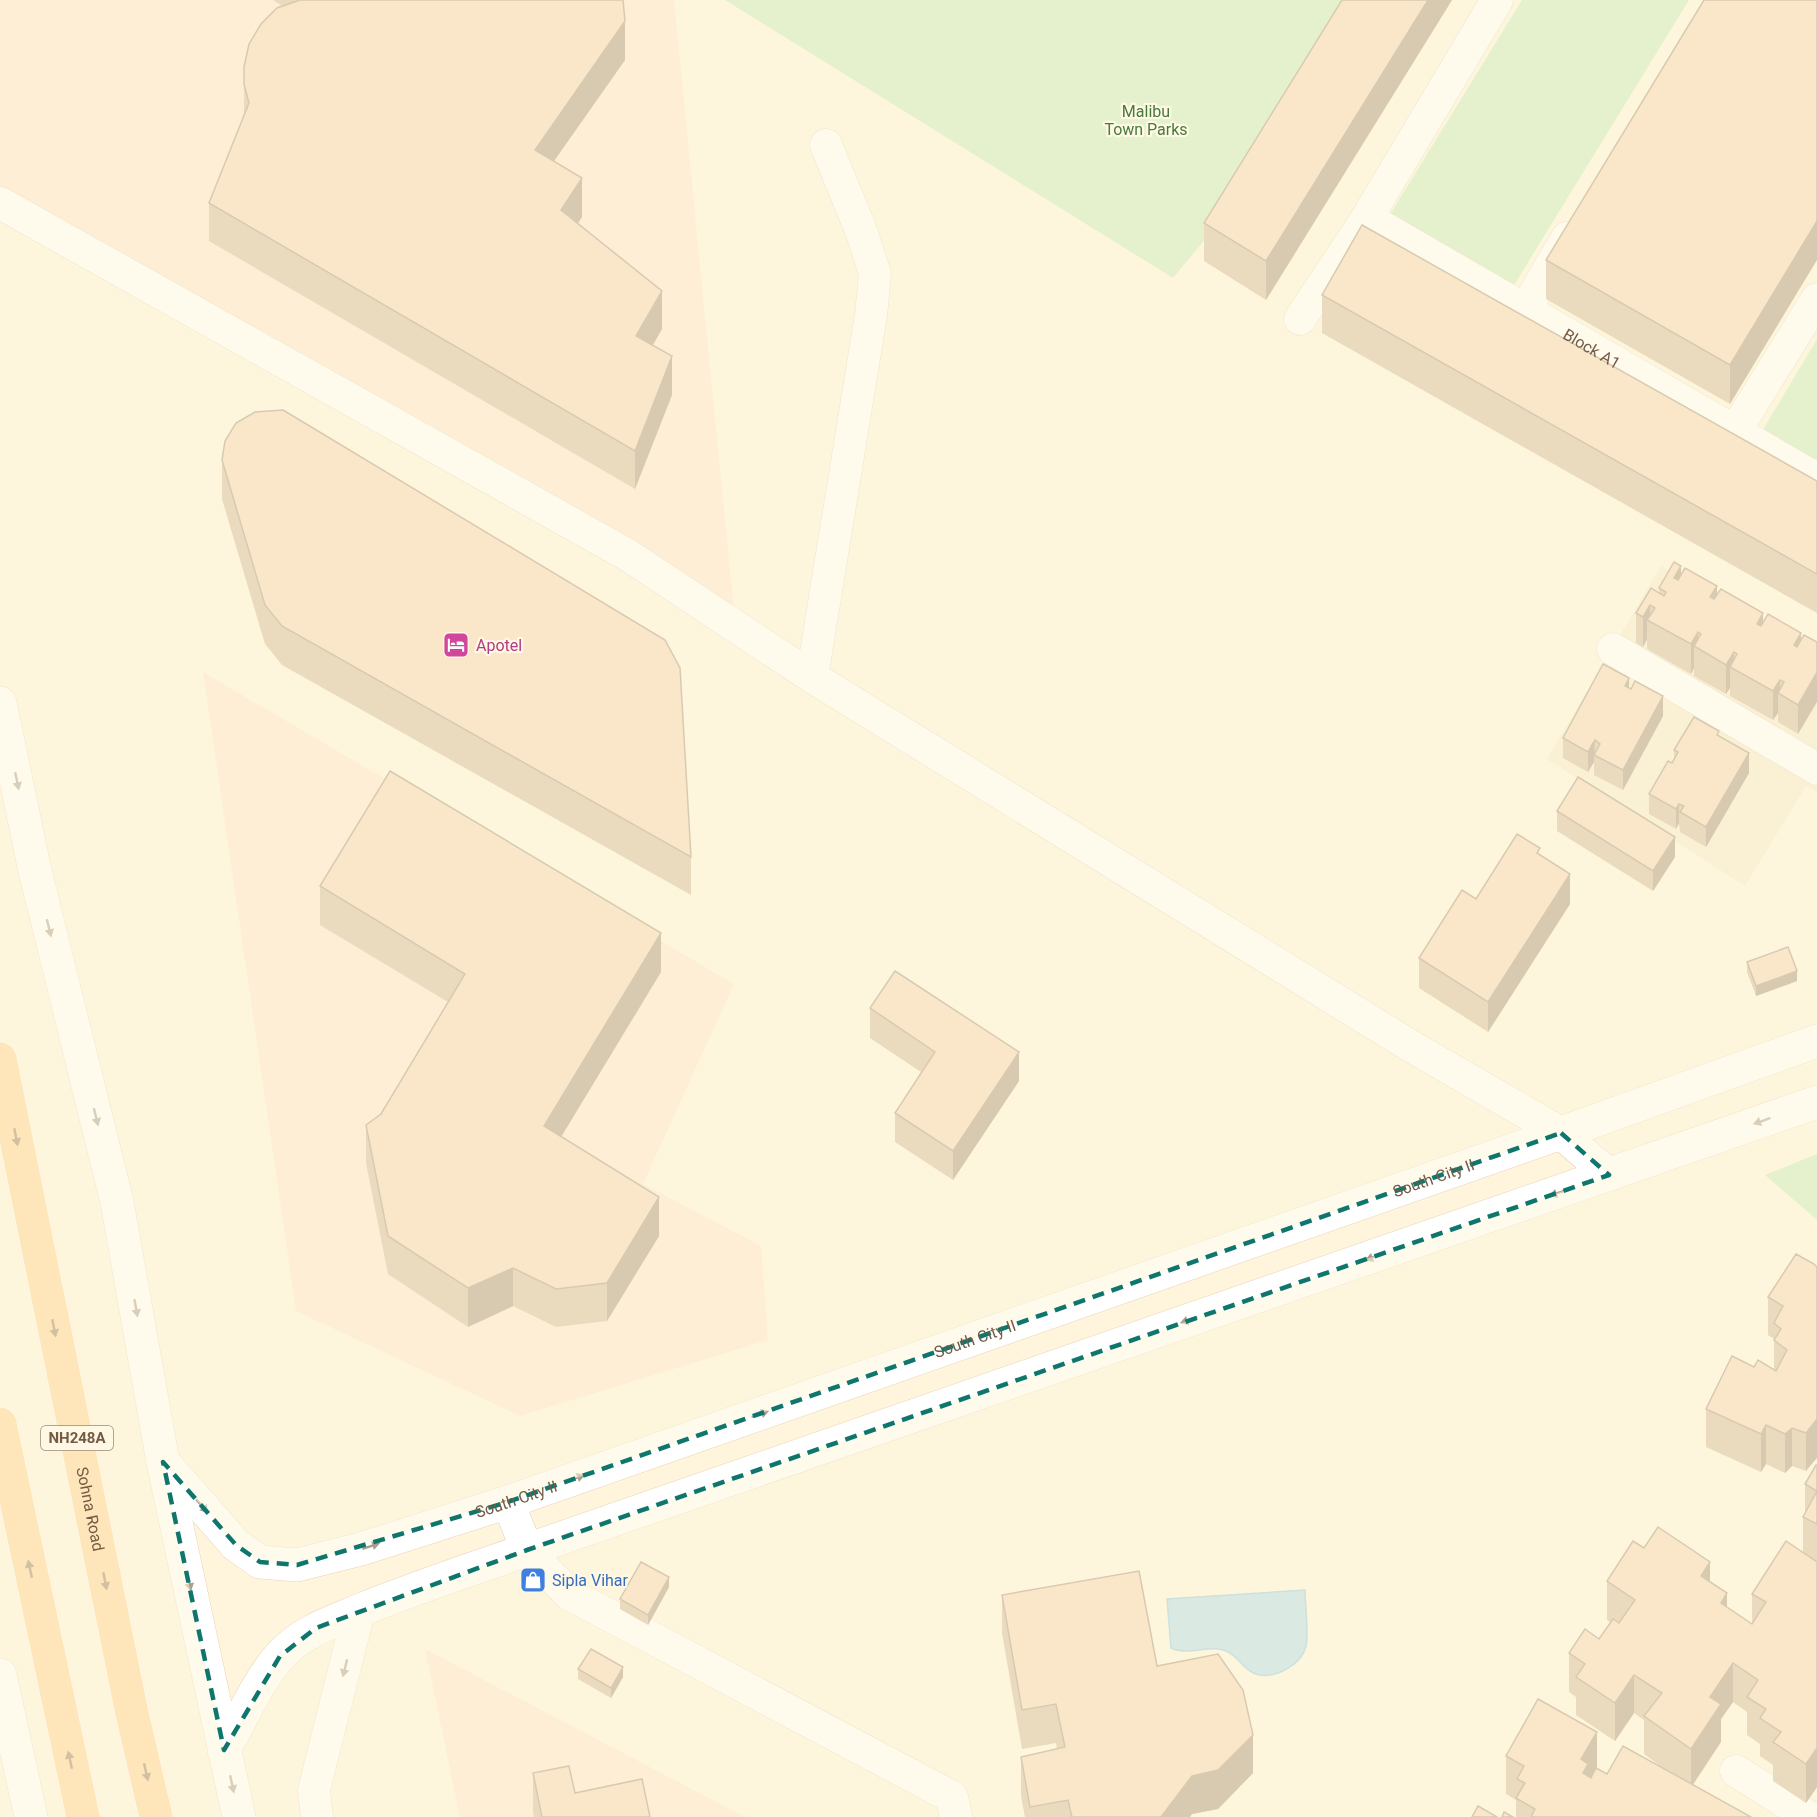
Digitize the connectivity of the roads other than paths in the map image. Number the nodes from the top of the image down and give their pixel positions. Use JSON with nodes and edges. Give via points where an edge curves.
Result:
{"nodes":[{"id":1,"x":1497,"y":0,"type":"edge"},
{"id":2,"x":826,"y":145,"type":"dead end"},
{"id":3,"x":0,"y":203,"type":"edge"},
{"id":4,"x":1584,"y":210,"type":"edge"},
{"id":5,"x":1367,"y":218,"type":"junction"},
{"id":6,"x":1817,"y":299,"type":"edge"},
{"id":7,"x":1525,"y":310,"type":"junction"},
{"id":8,"x":1300,"y":319,"type":"dead end"},
{"id":9,"x":1735,"y":431,"type":"junction"},
{"id":10,"x":1817,"y":479,"type":"edge"},
{"id":11,"x":1613,"y":649,"type":"dead end"},
{"id":12,"x":812,"y":677,"type":"junction"},
{"id":13,"x":0,"y":703,"type":"edge"},
{"id":14,"x":1817,"y":770,"type":"edge"},
{"id":15,"x":1817,"y":1041,"type":"edge"},
{"id":16,"x":0,"y":1059,"type":"edge"},
{"id":17,"x":1817,"y":1102,"type":"edge"},
{"id":18,"x":1561,"y":1133,"type":"junction"},
{"id":19,"x":1609,"y":1175,"type":"junction"},
{"id":20,"x":0,"y":1424,"type":"edge"},
{"id":21,"x":163,"y":1462,"type":"junction"},
{"id":22,"x":508,"y":1502,"type":"junction"},
{"id":23,"x":527,"y":1550,"type":"junction"},
{"id":24,"x":359,"y":1611,"type":"junction"},
{"id":25,"x":0,"y":1675,"type":"edge"},
{"id":26,"x":224,"y":1750,"type":"junction"},
{"id":27,"x":1736,"y":1771,"type":"dead end"},
{"id":28,"x":32,"y":1817,"type":"edge"},
{"id":29,"x":83,"y":1817,"type":"edge"},
{"id":30,"x":156,"y":1817,"type":"edge"},
{"id":31,"x":239,"y":1817,"type":"edge"},
{"id":32,"x":317,"y":1817,"type":"edge"},
{"id":33,"x":956,"y":1817,"type":"edge"},
{"id":34,"x":1809,"y":1817,"type":"edge"}],
"edges":[{"from":1,"to":5,"type":"street"},
{"from":2,"to":12,"type":"street","via":[[862,233],[874,274],[872,315]]},
{"from":3,"to":12,"type":"street","via":[[626,554]]},
{"from":4,"to":7,"type":"street"},
{"from":5,"to":7,"type":"street","name":"Block A1"},
{"from":5,"to":8,"type":"street"},
{"from":6,"to":9,"type":"street"},
{"from":7,"to":9,"type":"street","name":"Block A1"},
{"from":9,"to":10,"type":"street","name":"Block A1"},
{"from":11,"to":14,"type":"street"},
{"from":12,"to":18,"type":"street","via":[[1409,1045]]},
{"from":13,"to":21,"type":"main road","one_way":true,"via":[[35,871],[117,1202]]},
{"from":15,"to":18,"type":"main road","name":"South City II"},
{"from":16,"to":30,"type":"highway","name":"Sohna Road","number":"NH248A","one_way":true},
{"from":17,"to":19,"type":"main road","one_way":true},
{"from":18,"to":19,"type":"street"},
{"from":22,"to":18,"type":"main road","name":"South City II","one_way":true},
{"from":19,"to":23,"type":"main road","one_way":true},
{"from":29,"to":20,"type":"highway","one_way":true},
{"from":21,"to":22,"type":"main road","name":"South City II","one_way":true,"via":[[236,1545],[260,1562],[297,1565]]},
{"from":21,"to":26,"type":"main road","one_way":true},
{"from":22,"to":23,"type":"street"},
{"from":23,"to":24,"type":"main road"},
{"from":23,"to":33,"type":"street","via":[[569,1594],[952,1797]]},
{"from":24,"to":26,"type":"main road","via":[[316,1628],[280,1656]]},
{"from":24,"to":32,"type":"street","one_way":true,"via":[[314,1790]]},
{"from":25,"to":28,"type":"main road"},
{"from":26,"to":31,"type":"main road","one_way":true},
{"from":27,"to":34,"type":"street"}]}
